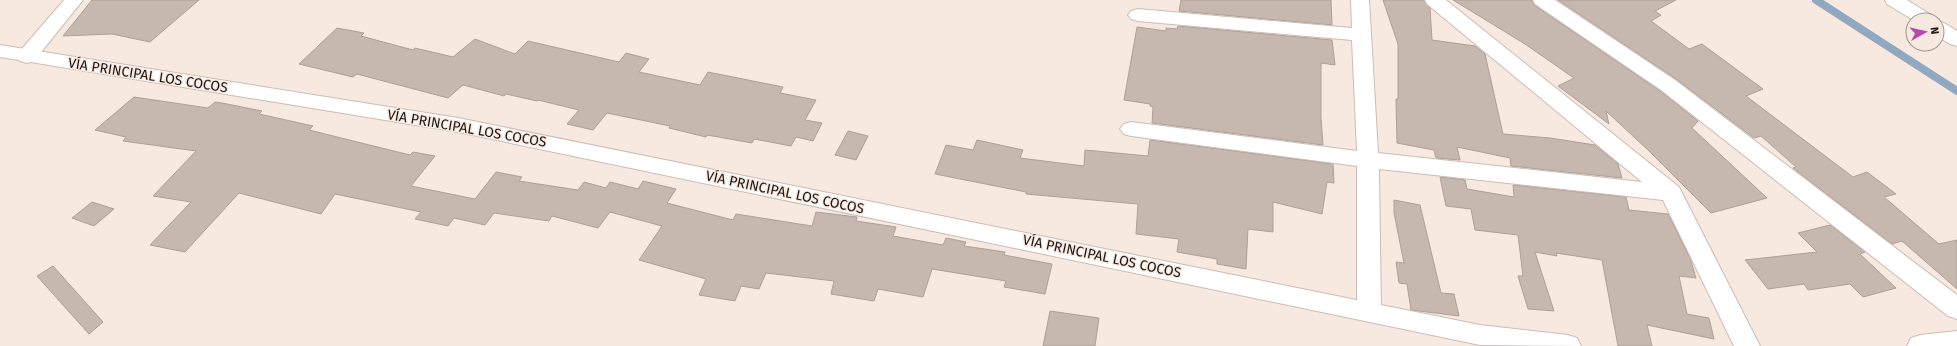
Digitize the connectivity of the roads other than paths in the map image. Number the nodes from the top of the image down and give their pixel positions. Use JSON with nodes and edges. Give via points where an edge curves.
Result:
{"nodes":[{"id":1,"x":74,"y":0,"type":"edge"},
{"id":2,"x":1360,"y":0,"type":"edge"},
{"id":3,"x":1434,"y":0,"type":"edge"},
{"id":4,"x":1542,"y":0,"type":"edge"},
{"id":5,"x":1894,"y":0,"type":"edge"},
{"id":6,"x":1913,"y":12,"type":"edge"},
{"id":7,"x":1138,"y":15,"type":"dead end"},
{"id":8,"x":1945,"y":32,"type":"edge"},
{"id":9,"x":1361,"y":35,"type":"junction"},
{"id":10,"x":1957,"y":40,"type":"edge"},
{"id":11,"x":0,"y":51,"type":"edge"},
{"id":12,"x":27,"y":56,"type":"junction"},
{"id":13,"x":1131,"y":129,"type":"dead end"},
{"id":14,"x":1368,"y":160,"type":"junction"},
{"id":15,"x":1671,"y":193,"type":"junction"},
{"id":16,"x":1957,"y":310,"type":"edge"},
{"id":17,"x":1369,"y":311,"type":"junction"},
{"id":18,"x":1957,"y":342,"type":"edge"},
{"id":19,"x":1568,"y":346,"type":"edge"},
{"id":20,"x":1748,"y":346,"type":"edge"},
{"id":21,"x":1920,"y":346,"type":"edge"}],
"edges":[{"from":1,"to":12,"type":"street"},
{"from":2,"to":9,"type":"street"},
{"from":3,"to":15,"type":"street"},
{"from":4,"to":16,"type":"street","via":[[1668,85]]},
{"from":5,"to":6,"type":"street"},
{"from":7,"to":9,"type":"street"},
{"from":8,"to":10,"type":"street"},
{"from":9,"to":14,"type":"street"},
{"from":11,"to":12,"type":"street","name":"VÍA PRINCIPAL LOS COCOS"},
{"from":12,"to":17,"type":"street","name":"VÍA PRINCIPAL LOS COCOS","via":[[458,125]]},
{"from":13,"to":14,"type":"street"},
{"from":14,"to":15,"type":"street"},
{"from":14,"to":17,"type":"street"},
{"from":15,"to":20,"type":"street"},
{"from":17,"to":19,"type":"street","name":"VÍA PRINCIPAL LOS COCOS","via":[[1480,335]]},
{"from":18,"to":21,"type":"street"}]}
